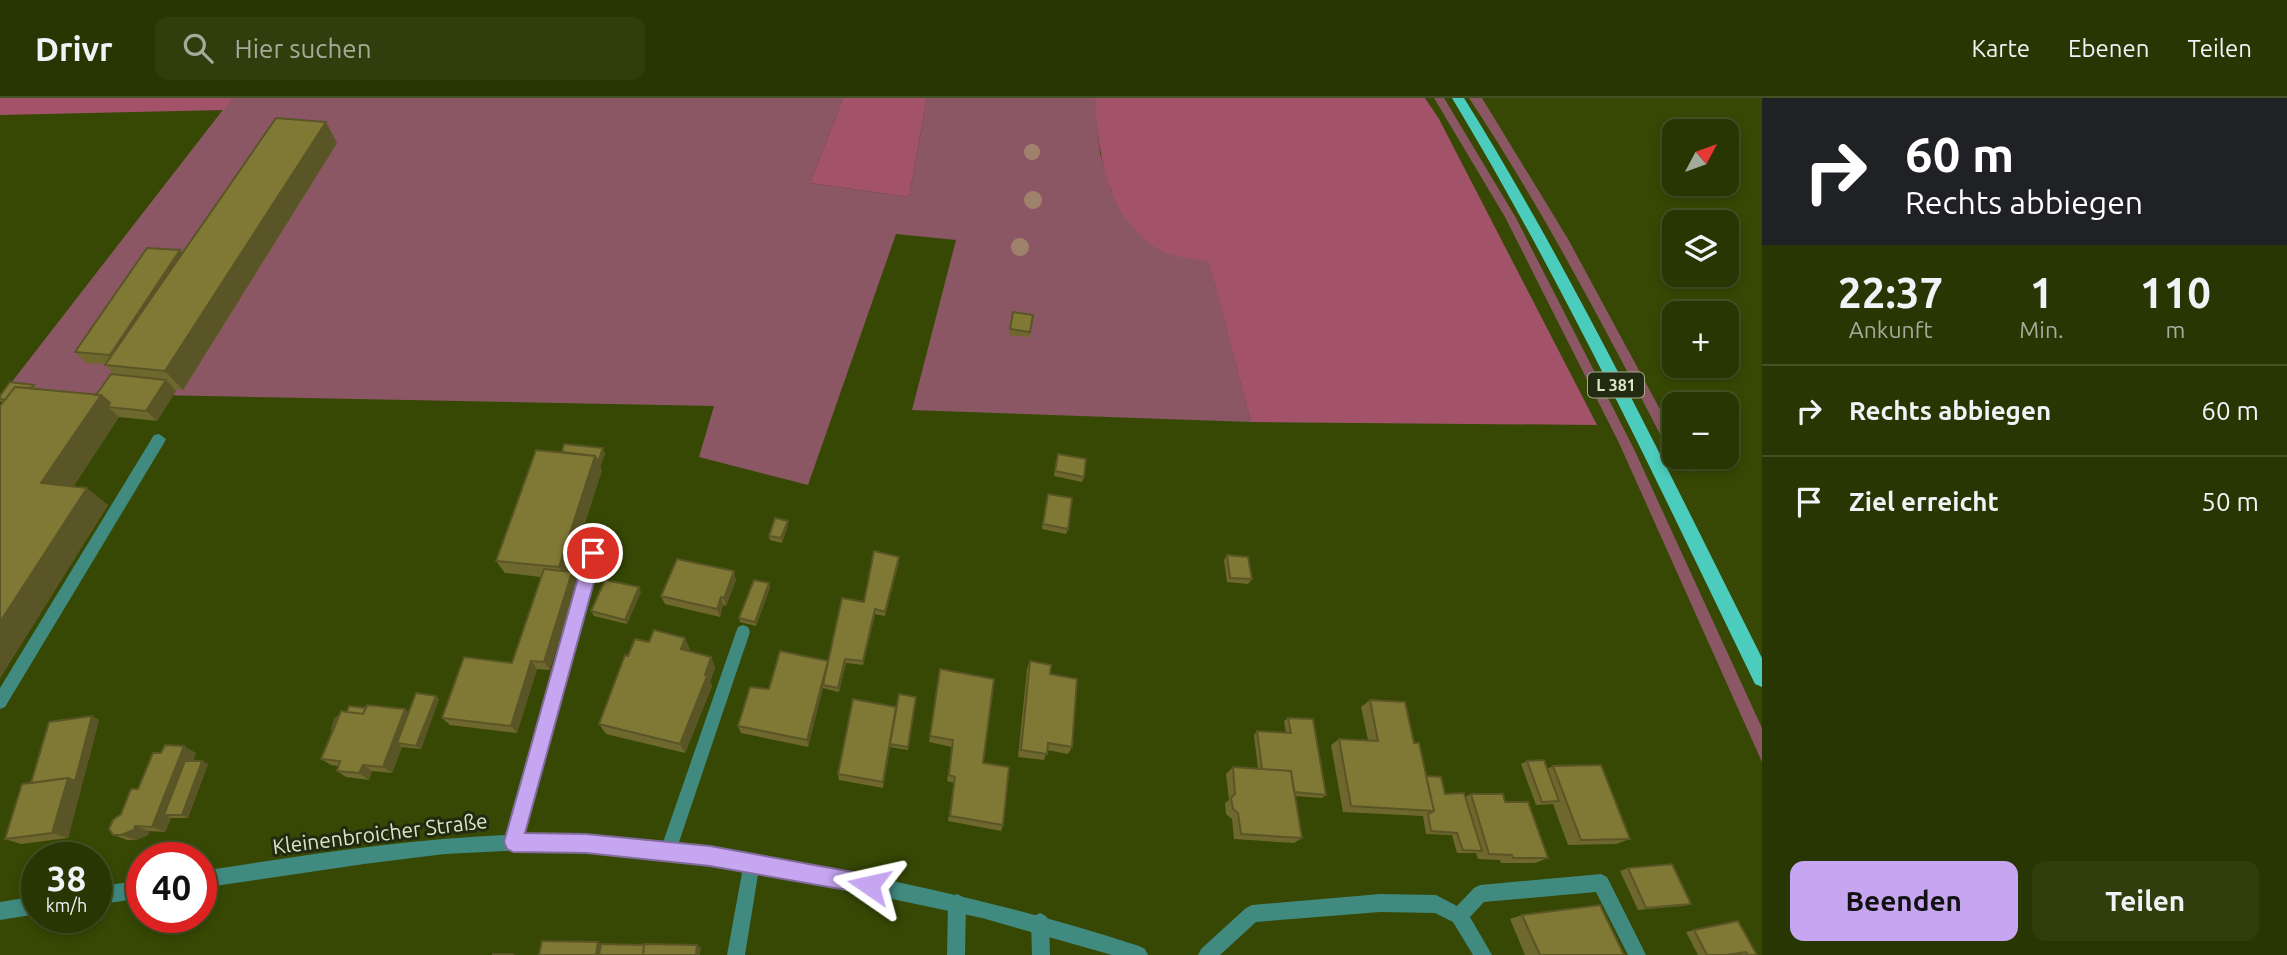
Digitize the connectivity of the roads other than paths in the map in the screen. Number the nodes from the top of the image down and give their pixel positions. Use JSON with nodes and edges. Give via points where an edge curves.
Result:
{"nodes":[{"id":1,"x":1458,"y":98,"type":"edge"},
{"id":2,"x":159,"y":439,"type":"dead end"},
{"id":3,"x":593,"y":553,"type":"dead end"},
{"id":4,"x":743,"y":632,"type":"dead end"},
{"id":5,"x":1762,"y":678,"type":"edge"},
{"id":6,"x":0,"y":702,"type":"edge"},
{"id":7,"x":513,"y":842,"type":"junction"},
{"id":8,"x":668,"y":851,"type":"junction"},
{"id":9,"x":752,"y":862,"type":"junction"},
{"id":10,"x":217,"y":878,"type":"edge"},
{"id":11,"x":957,"y":903,"type":"junction"},
{"id":12,"x":21,"y":908,"type":"edge"},
{"id":13,"x":0,"y":911,"type":"edge"},
{"id":14,"x":1459,"y":916,"type":"junction"},
{"id":15,"x":1040,"y":922,"type":"junction"},
{"id":16,"x":736,"y":955,"type":"edge"},
{"id":17,"x":956,"y":955,"type":"edge"},
{"id":18,"x":1041,"y":955,"type":"edge"},
{"id":19,"x":1139,"y":955,"type":"edge"},
{"id":20,"x":1207,"y":955,"type":"edge"},
{"id":21,"x":1483,"y":955,"type":"edge"},
{"id":22,"x":1637,"y":955,"type":"edge"}],
"edges":[{"from":1,"to":5,"type":"main road","number":"L 381","via":[[1528,216]]},
{"from":2,"to":6,"type":"street"},
{"from":3,"to":7,"type":"street"},
{"from":4,"to":8,"type":"street"},
{"from":7,"to":8,"type":"street","name":"Kleinenbroicher Straße"},
{"from":7,"to":10,"type":"street","name":"Kleinenbroicher Straße","via":[[403,851]]},
{"from":8,"to":9,"type":"street","name":"Kleinenbroicher Straße"},
{"from":9,"to":11,"type":"street","name":"Kleinenbroicher Straße"},
{"from":9,"to":16,"type":"street"},
{"from":11,"to":15,"type":"street","name":"Kleinenbroicher Straße"},
{"from":11,"to":17,"type":"street"},
{"from":12,"to":13,"type":"street"},
{"from":14,"to":20,"type":"street","via":[[1436,904],[1414,903],[1252,914]]},
{"from":14,"to":21,"type":"street"},
{"from":14,"to":22,"type":"street","via":[[1480,894],[1601,883]]},
{"from":15,"to":18,"type":"street"},
{"from":15,"to":19,"type":"street","name":"Kleinenbroicher Straße"}]}
